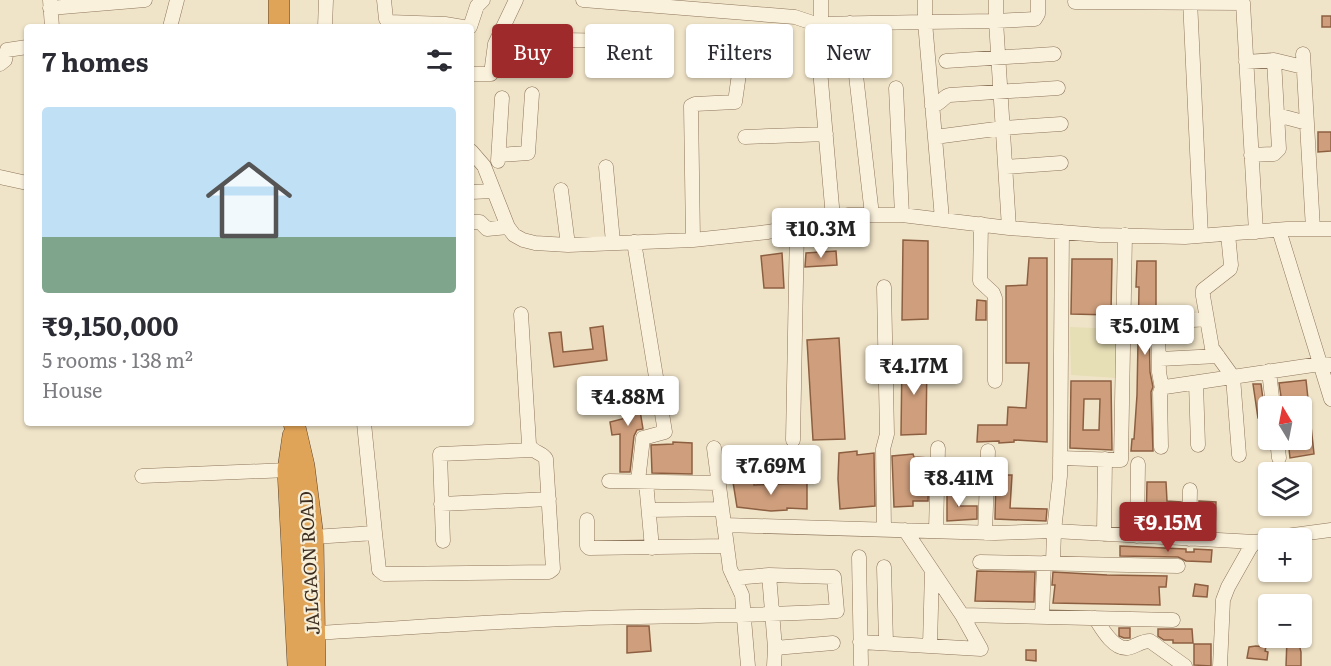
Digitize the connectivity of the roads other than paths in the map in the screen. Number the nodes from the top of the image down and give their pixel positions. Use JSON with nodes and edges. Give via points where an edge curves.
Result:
{"nodes":[{"id":1,"x":145,"y":0,"type":"edge"},
{"id":2,"x":177,"y":0,"type":"edge"},
{"id":3,"x":279,"y":0,"type":"edge"},
{"id":4,"x":326,"y":0,"type":"edge"},
{"id":5,"x":384,"y":0,"type":"edge"},
{"id":6,"x":481,"y":0,"type":"edge"},
{"id":7,"x":516,"y":0,"type":"edge"},
{"id":8,"x":583,"y":0,"type":"edge"},
{"id":9,"x":820,"y":0,"type":"edge"},
{"id":10,"x":925,"y":0,"type":"edge"},
{"id":11,"x":996,"y":0,"type":"edge"},
{"id":12,"x":1038,"y":0,"type":"edge"},
{"id":13,"x":1190,"y":1,"type":"edge"},
{"id":14,"x":1075,"y":2,"type":"dead end"},
{"id":15,"x":1243,"y":2,"type":"edge"},
{"id":16,"x":50,"y":4,"type":"edge"},
{"id":17,"x":996,"y":21,"type":"junction"},
{"id":18,"x":925,"y":22,"type":"junction"},
{"id":19,"x":850,"y":23,"type":"junction"},
{"id":20,"x":52,"y":24,"type":"edge"},
{"id":21,"x":171,"y":24,"type":"edge"},
{"id":22,"x":279,"y":24,"type":"edge"},
{"id":23,"x":325,"y":24,"type":"edge"},
{"id":24,"x":445,"y":24,"type":"edge"},
{"id":25,"x":471,"y":24,"type":"edge"},
{"id":26,"x":505,"y":24,"type":"edge"},
{"id":27,"x":819,"y":24,"type":"junction"},
{"id":28,"x":24,"y":47,"type":"edge"},
{"id":29,"x":1054,"y":54,"type":"dead end"},
{"id":30,"x":998,"y":57,"type":"junction"},
{"id":31,"x":2,"y":60,"type":"edge"},
{"id":32,"x":1274,"y":60,"type":"junction"},
{"id":33,"x":946,"y":61,"type":"dead end"},
{"id":34,"x":1246,"y":62,"type":"junction"},
{"id":35,"x":492,"y":65,"type":"edge"},
{"id":36,"x":474,"y":74,"type":"edge"},
{"id":37,"x":738,"y":78,"type":"edge"},
{"id":38,"x":822,"y":78,"type":"edge"},
{"id":39,"x":896,"y":87,"type":"dead end"},
{"id":40,"x":1058,"y":88,"type":"dead end"},
{"id":41,"x":1001,"y":92,"type":"junction"},
{"id":42,"x":532,"y":94,"type":"dead end"},
{"id":43,"x":502,"y":98,"type":"dead end"},
{"id":44,"x":932,"y":106,"type":"junction"},
{"id":45,"x":1277,"y":115,"type":"junction"},
{"id":46,"x":1306,"y":123,"type":"junction"},
{"id":47,"x":1061,"y":124,"type":"dead end"},
{"id":48,"x":1003,"y":128,"type":"junction"},
{"id":49,"x":826,"y":134,"type":"junction"},
{"id":50,"x":745,"y":137,"type":"dead end"},
{"id":51,"x":934,"y":137,"type":"junction"},
{"id":52,"x":474,"y":154,"type":"edge"},
{"id":53,"x":499,"y":155,"type":"junction"},
{"id":54,"x":1251,"y":155,"type":"junction"},
{"id":55,"x":1061,"y":163,"type":"dead end"},
{"id":56,"x":484,"y":166,"type":"junction"},
{"id":57,"x":606,"y":167,"type":"dead end"},
{"id":58,"x":1006,"y":167,"type":"junction"},
{"id":59,"x":0,"y":177,"type":"edge"},
{"id":60,"x":24,"y":182,"type":"edge"},
{"id":61,"x":561,"y":190,"type":"dead end"},
{"id":62,"x":494,"y":191,"type":"junction"},
{"id":63,"x":474,"y":192,"type":"edge"},
{"id":64,"x":872,"y":215,"type":"junction"},
{"id":65,"x":902,"y":215,"type":"junction"},
{"id":66,"x":833,"y":218,"type":"junction"},
{"id":67,"x":942,"y":219,"type":"junction"},
{"id":68,"x":474,"y":222,"type":"edge"},
{"id":69,"x":981,"y":224,"type":"junction"},
{"id":70,"x":508,"y":227,"type":"junction"},
{"id":71,"x":797,"y":227,"type":"junction"},
{"id":72,"x":1010,"y":228,"type":"junction"},
{"id":73,"x":1279,"y":230,"type":"junction"},
{"id":74,"x":1313,"y":230,"type":"junction"},
{"id":75,"x":1331,"y":230,"type":"edge"},
{"id":76,"x":1062,"y":232,"type":"junction"},
{"id":77,"x":1256,"y":232,"type":"junction"},
{"id":78,"x":1228,"y":234,"type":"junction"},
{"id":79,"x":1125,"y":235,"type":"junction"},
{"id":80,"x":1201,"y":236,"type":"junction"},
{"id":81,"x":693,"y":240,"type":"junction"},
{"id":82,"x":613,"y":242,"type":"junction"},
{"id":83,"x":634,"y":242,"type":"junction"},
{"id":84,"x":568,"y":245,"type":"junction"},
{"id":85,"x":884,"y":287,"type":"dead end"},
{"id":86,"x":521,"y":314,"type":"dead end"},
{"id":87,"x":1207,"y":319,"type":"junction"},
{"id":88,"x":1218,"y":356,"type":"junction"},
{"id":89,"x":1160,"y":359,"type":"junction"},
{"id":90,"x":1326,"y":364,"type":"edge"},
{"id":91,"x":1269,"y":372,"type":"junction"},
{"id":92,"x":1233,"y":377,"type":"junction"},
{"id":93,"x":996,"y":381,"type":"dead end"},
{"id":94,"x":1196,"y":382,"type":"junction"},
{"id":95,"x":1162,"y":389,"type":"junction"},
{"id":96,"x":1272,"y":396,"type":"edge"},
{"id":97,"x":1331,"y":399,"type":"edge"},
{"id":98,"x":294,"y":426,"type":"edge"},
{"id":99,"x":294,"y":426,"type":"edge"},
{"id":100,"x":364,"y":426,"type":"edge"},
{"id":101,"x":793,"y":440,"type":"dead end"},
{"id":102,"x":1198,"y":446,"type":"dead end"},
{"id":103,"x":1161,"y":447,"type":"dead end"},
{"id":104,"x":714,"y":448,"type":"dead end"},
{"id":105,"x":938,"y":448,"type":"dead end"},
{"id":106,"x":532,"y":450,"type":"junction"},
{"id":107,"x":1278,"y":450,"type":"edge"},
{"id":108,"x":988,"y":451,"type":"dead end"},
{"id":109,"x":1239,"y":455,"type":"dead end"},
{"id":110,"x":1060,"y":458,"type":"junction"},
{"id":111,"x":1279,"y":458,"type":"dead end"},
{"id":112,"x":1105,"y":459,"type":"junction"},
{"id":113,"x":1138,"y":464,"type":"dead end"},
{"id":114,"x":288,"y":470,"type":"junction"},
{"id":115,"x":142,"y":476,"type":"dead end"},
{"id":116,"x":609,"y":481,"type":"dead end"},
{"id":117,"x":642,"y":481,"type":"junction"},
{"id":118,"x":718,"y":483,"type":"junction"},
{"id":119,"x":1190,"y":490,"type":"dead end"},
{"id":120,"x":549,"y":499,"type":"junction"},
{"id":121,"x":441,"y":504,"type":"junction"},
{"id":122,"x":722,"y":509,"type":"junction"},
{"id":123,"x":649,"y":510,"type":"junction"},
{"id":124,"x":587,"y":520,"type":"dead end"},
{"id":125,"x":724,"y":525,"type":"junction"},
{"id":126,"x":884,"y":530,"type":"junction"},
{"id":127,"x":905,"y":530,"type":"junction"},
{"id":128,"x":1331,"y":530,"type":"edge"},
{"id":129,"x":936,"y":531,"type":"junction"},
{"id":130,"x":1054,"y":531,"type":"junction"},
{"id":131,"x":375,"y":533,"type":"junction"},
{"id":132,"x":986,"y":533,"type":"junction"},
{"id":133,"x":1312,"y":533,"type":"edge"},
{"id":134,"x":1104,"y":534,"type":"junction"},
{"id":135,"x":1137,"y":536,"type":"junction"},
{"id":136,"x":313,"y":537,"type":"junction"},
{"id":137,"x":1189,"y":539,"type":"junction"},
{"id":138,"x":1258,"y":541,"type":"edge"},
{"id":139,"x":443,"y":542,"type":"dead end"},
{"id":140,"x":1255,"y":542,"type":"junction"},
{"id":141,"x":727,"y":546,"type":"junction"},
{"id":142,"x":652,"y":548,"type":"junction"},
{"id":143,"x":859,"y":557,"type":"dead end"},
{"id":144,"x":980,"y":562,"type":"dead end"},
{"id":145,"x":1049,"y":563,"type":"junction"},
{"id":146,"x":1178,"y":566,"type":"dead end"},
{"id":147,"x":884,"y":567,"type":"dead end"},
{"id":148,"x":932,"y":570,"type":"junction"},
{"id":149,"x":769,"y":576,"type":"junction"},
{"id":150,"x":734,"y":578,"type":"junction"},
{"id":151,"x":771,"y":615,"type":"junction"},
{"id":152,"x":962,"y":615,"type":"junction"},
{"id":153,"x":744,"y":616,"type":"junction"},
{"id":154,"x":1042,"y":617,"type":"junction"},
{"id":155,"x":1095,"y":618,"type":"junction"},
{"id":156,"x":1173,"y":620,"type":"dead end"},
{"id":157,"x":314,"y":633,"type":"junction"},
{"id":158,"x":860,"y":642,"type":"junction"},
{"id":159,"x":833,"y":643,"type":"dead end"},
{"id":160,"x":886,"y":643,"type":"junction"},
{"id":161,"x":930,"y":645,"type":"junction"},
{"id":162,"x":775,"y":648,"type":"junction"},
{"id":163,"x":861,"y":664,"type":"dead end"},
{"id":164,"x":298,"y":666,"type":"edge"},
{"id":165,"x":315,"y":666,"type":"edge"},
{"id":166,"x":748,"y":666,"type":"edge"},
{"id":167,"x":774,"y":666,"type":"edge"},
{"id":168,"x":1185,"y":666,"type":"edge"},
{"id":169,"x":1220,"y":666,"type":"edge"}],
"edges":[{"from":1,"to":16,"type":"street"},
{"from":2,"to":21,"type":"street"},
{"from":3,"to":22,"type":"highway"},
{"from":4,"to":23,"type":"street"},
{"from":5,"to":24,"type":"street","via":[[389,22]]},
{"from":6,"to":25,"type":"street"},
{"from":7,"to":26,"type":"street"},
{"from":8,"to":27,"type":"street","via":[[795,17]]},
{"from":9,"to":27,"type":"street"},
{"from":10,"to":18,"type":"street"},
{"from":11,"to":17,"type":"street"},
{"from":12,"to":17,"type":"street","via":[[1035,19]]},
{"from":13,"to":14,"type":"street"},
{"from":13,"to":15,"type":"street"},
{"from":13,"to":80,"type":"street"},
{"from":15,"to":34,"type":"street"},
{"from":16,"to":20,"type":"street"},
{"from":17,"to":18,"type":"street"},
{"from":17,"to":30,"type":"street"},
{"from":18,"to":19,"type":"street"},
{"from":18,"to":44,"type":"street"},
{"from":19,"to":27,"type":"street"},
{"from":19,"to":64,"type":"street"},
{"from":28,"to":31,"type":"street","via":[[7,50]]},
{"from":29,"to":30,"type":"street"},
{"from":30,"to":33,"type":"street"},
{"from":30,"to":41,"type":"street"},
{"from":32,"to":34,"type":"street"},
{"from":32,"to":45,"type":"street"},
{"from":32,"to":46,"type":"street","via":[[1303,60]]},
{"from":34,"to":54,"type":"street"},
{"from":35,"to":36,"type":"street","via":[[491,74]]},
{"from":37,"to":81,"type":"street","via":[[735,102],[691,106]]},
{"from":38,"to":49,"type":"street"},
{"from":39,"to":65,"type":"street"},
{"from":40,"to":41,"type":"street"},
{"from":41,"to":44,"type":"street","via":[[950,95]]},
{"from":41,"to":48,"type":"street"},
{"from":42,"to":53,"type":"street","via":[[528,153]]},
{"from":43,"to":53,"type":"street"},
{"from":44,"to":51,"type":"street"},
{"from":45,"to":46,"type":"street"},
{"from":45,"to":54,"type":"street","via":[[1279,149]]},
{"from":46,"to":74,"type":"street"},
{"from":47,"to":48,"type":"street"},
{"from":48,"to":51,"type":"street"},
{"from":48,"to":58,"type":"street"},
{"from":49,"to":50,"type":"street"},
{"from":49,"to":66,"type":"street"},
{"from":51,"to":67,"type":"street"},
{"from":52,"to":56,"type":"street"},
{"from":53,"to":56,"type":"street","via":[[498,161]]},
{"from":54,"to":77,"type":"street"},
{"from":55,"to":58,"type":"street"},
{"from":56,"to":62,"type":"street"},
{"from":57,"to":82,"type":"street"},
{"from":58,"to":72,"type":"street"},
{"from":59,"to":60,"type":"street"},
{"from":61,"to":84,"type":"street"},
{"from":62,"to":63,"type":"street"},
{"from":62,"to":70,"type":"street"},
{"from":64,"to":65,"type":"street"},
{"from":64,"to":66,"type":"street"},
{"from":65,"to":67,"type":"street"},
{"from":66,"to":71,"type":"street"},
{"from":67,"to":69,"type":"street"},
{"from":68,"to":70,"type":"street","via":[[487,229]]},
{"from":69,"to":72,"type":"street"},
{"from":69,"to":93,"type":"street","via":[[980,281],[995,298]]},
{"from":70,"to":84,"type":"street","via":[[524,240]]},
{"from":71,"to":81,"type":"street"},
{"from":71,"to":101,"type":"street"},
{"from":72,"to":76,"type":"street"},
{"from":73,"to":74,"type":"street"},
{"from":73,"to":77,"type":"street"},
{"from":73,"to":90,"type":"street"},
{"from":74,"to":75,"type":"street"},
{"from":76,"to":79,"type":"street"},
{"from":76,"to":110,"type":"street"},
{"from":77,"to":78,"type":"street"},
{"from":78,"to":80,"type":"street"},
{"from":78,"to":87,"type":"street","via":[[1230,269],[1203,290]]},
{"from":79,"to":80,"type":"street"},
{"from":79,"to":112,"type":"street","via":[[1121,460]]},
{"from":81,"to":83,"type":"street"},
{"from":82,"to":83,"type":"street"},
{"from":82,"to":84,"type":"street"},
{"from":83,"to":117,"type":"street","via":[[665,432],[643,438]]},
{"from":85,"to":126,"type":"street"},
{"from":86,"to":106,"type":"street"},
{"from":87,"to":88,"type":"street","via":[[1212,348]]},
{"from":87,"to":89,"type":"street","via":[[1160,324]]},
{"from":88,"to":89,"type":"street"},
{"from":88,"to":92,"type":"street"},
{"from":89,"to":95,"type":"street"},
{"from":90,"to":91,"type":"street"},
{"from":90,"to":97,"type":"street"},
{"from":91,"to":92,"type":"street"},
{"from":91,"to":96,"type":"street"},
{"from":92,"to":94,"type":"street"},
{"from":92,"to":109,"type":"street"},
{"from":94,"to":95,"type":"street"},
{"from":94,"to":102,"type":"street"},
{"from":95,"to":103,"type":"street"},
{"from":98,"to":114,"type":"highway","name":"JALGAON ROAD"},
{"from":99,"to":136,"type":"highway","name":"JALGAON ROAD"},
{"from":100,"to":131,"type":"street"},
{"from":104,"to":118,"type":"street"},
{"from":105,"to":129,"type":"street"},
{"from":106,"to":120,"type":"street","via":[[546,459]]},
{"from":106,"to":121,"type":"street","via":[[440,454]]},
{"from":107,"to":111,"type":"street"},
{"from":108,"to":132,"type":"street"},
{"from":110,"to":112,"type":"street"},
{"from":110,"to":130,"type":"street"},
{"from":112,"to":134,"type":"street"},
{"from":113,"to":135,"type":"street"},
{"from":114,"to":115,"type":"street"},
{"from":114,"to":164,"type":"highway","name":"JALGAON ROAD"},
{"from":116,"to":117,"type":"street"},
{"from":117,"to":118,"type":"street"},
{"from":117,"to":123,"type":"street"},
{"from":118,"to":122,"type":"street"},
{"from":119,"to":137,"type":"street"},
{"from":120,"to":121,"type":"street"},
{"from":120,"to":131,"type":"street","via":[[553,566],[549,572],[384,574],[379,570]]},
{"from":121,"to":139,"type":"street"},
{"from":122,"to":123,"type":"street"},
{"from":122,"to":125,"type":"street"},
{"from":123,"to":142,"type":"street"},
{"from":124,"to":142,"type":"street","via":[[589,548]]},
{"from":125,"to":126,"type":"street"},
{"from":125,"to":141,"type":"street"},
{"from":126,"to":127,"type":"street"},
{"from":127,"to":129,"type":"street"},
{"from":127,"to":148,"type":"street"},
{"from":128,"to":133,"type":"street"},
{"from":129,"to":132,"type":"street"},
{"from":130,"to":132,"type":"street"},
{"from":130,"to":134,"type":"street"},
{"from":130,"to":145,"type":"street"},
{"from":131,"to":136,"type":"street"},
{"from":134,"to":135,"type":"street"},
{"from":135,"to":137,"type":"street"},
{"from":136,"to":157,"type":"highway","name":"JALGAON ROAD"},
{"from":137,"to":140,"type":"street"},
{"from":138,"to":140,"type":"street"},
{"from":140,"to":169,"type":"street","via":[[1225,594]]},
{"from":141,"to":142,"type":"street"},
{"from":141,"to":150,"type":"street"},
{"from":143,"to":158,"type":"street"},
{"from":144,"to":145,"type":"street"},
{"from":145,"to":146,"type":"street"},
{"from":145,"to":154,"type":"street"},
{"from":147,"to":160,"type":"street"},
{"from":148,"to":152,"type":"street"},
{"from":148,"to":161,"type":"street"},
{"from":149,"to":150,"type":"street"},
{"from":149,"to":151,"type":"street"},
{"from":149,"to":151,"type":"street","via":[[834,577],[837,611]]},
{"from":150,"to":153,"type":"street","via":[[742,595]]},
{"from":151,"to":153,"type":"street"},
{"from":151,"to":162,"type":"street"},
{"from":152,"to":154,"type":"street"},
{"from":152,"to":161,"type":"street","via":[[981,649]]},
{"from":153,"to":157,"type":"street","via":[[589,618]]},
{"from":153,"to":166,"type":"street"},
{"from":154,"to":155,"type":"street"},
{"from":155,"to":156,"type":"street"},
{"from":155,"to":168,"type":"street","via":[[1120,646],[1128,648],[1149,641]]},
{"from":157,"to":165,"type":"highway","name":"JALGAON ROAD"},
{"from":158,"to":160,"type":"street"},
{"from":158,"to":163,"type":"street"},
{"from":159,"to":162,"type":"street"},
{"from":160,"to":161,"type":"street"},
{"from":162,"to":167,"type":"street"}]}
